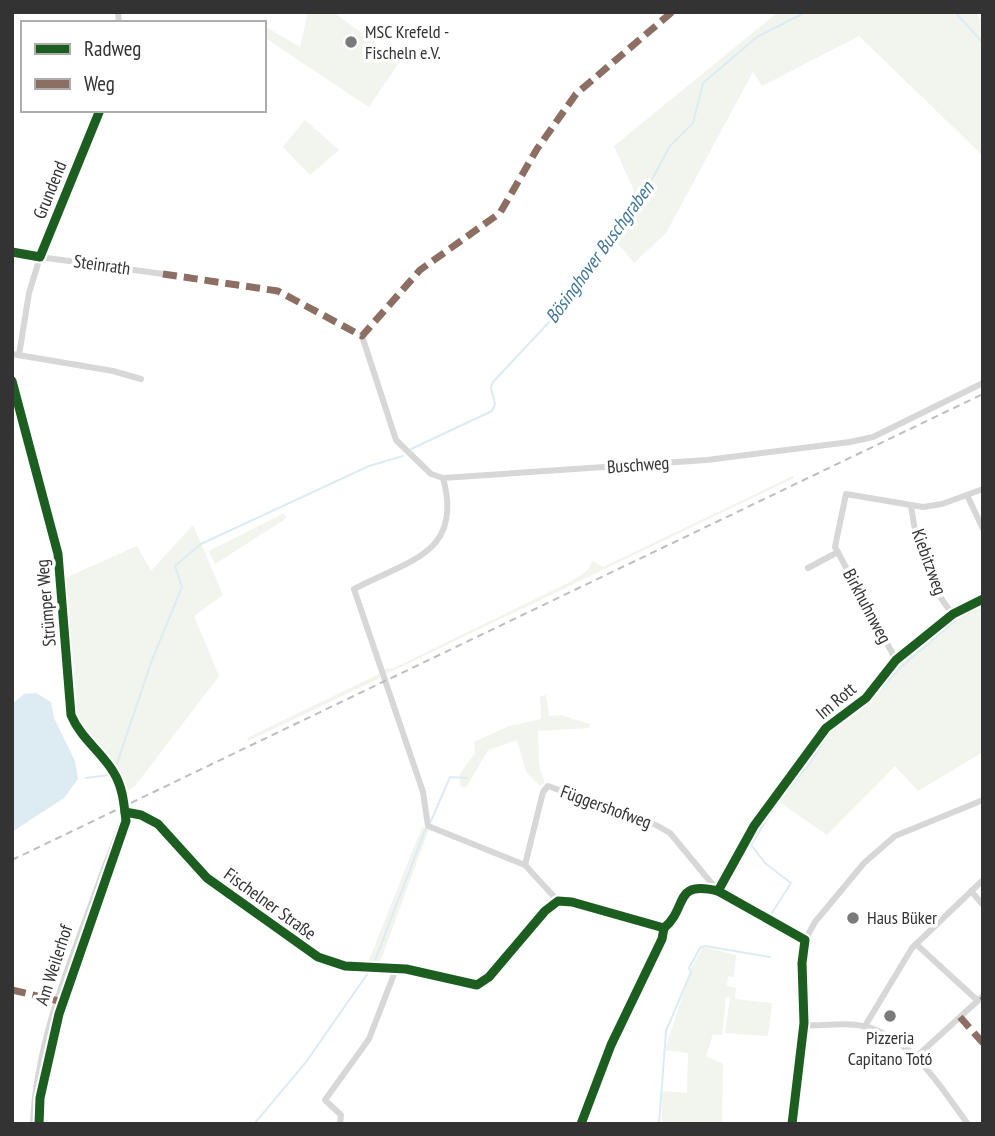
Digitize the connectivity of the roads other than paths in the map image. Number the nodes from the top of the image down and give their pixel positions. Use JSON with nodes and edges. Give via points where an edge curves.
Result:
{"nodes":[{"id":1,"x":99,"y":112,"type":"edge"},
{"id":2,"x":12,"y":252,"type":"edge"},
{"id":3,"x":40,"y":257,"type":"junction"},
{"id":4,"x":163,"y":274,"type":"dead end"},
{"id":5,"x":362,"y":337,"type":"dead end"},
{"id":6,"x":15,"y":354,"type":"edge"},
{"id":7,"x":141,"y":379,"type":"dead end"},
{"id":8,"x":12,"y":381,"type":"edge"},
{"id":9,"x":983,"y":383,"type":"edge"},
{"id":10,"x":443,"y":478,"type":"junction"},
{"id":11,"x":983,"y":489,"type":"edge"},
{"id":12,"x":967,"y":495,"type":"junction"},
{"id":13,"x":911,"y":506,"type":"junction"},
{"id":14,"x":983,"y":529,"type":"edge"},
{"id":15,"x":838,"y":552,"type":"junction"},
{"id":16,"x":808,"y":568,"type":"dead end"},
{"id":17,"x":983,"y":599,"type":"edge"},
{"id":18,"x":953,"y":614,"type":"junction"},
{"id":19,"x":896,"y":660,"type":"junction"},
{"id":20,"x":983,"y":800,"type":"edge"},
{"id":21,"x":125,"y":812,"type":"junction"},
{"id":22,"x":525,"y":865,"type":"junction"},
{"id":23,"x":983,"y":880,"type":"edge"},
{"id":24,"x":718,"y":891,"type":"junction"},
{"id":25,"x":971,"y":891,"type":"junction"},
{"id":26,"x":558,"y":901,"type":"junction"},
{"id":27,"x":983,"y":905,"type":"edge"},
{"id":28,"x":805,"y":940,"type":"junction"},
{"id":29,"x":916,"y":944,"type":"junction"},
{"id":30,"x":396,"y":969,"type":"junction"},
{"id":31,"x":980,"y":998,"type":"edge"},
{"id":32,"x":803,"y":1025,"type":"junction"},
{"id":33,"x":865,"y":1026,"type":"junction"},
{"id":34,"x":916,"y":1057,"type":"junction"},
{"id":35,"x":963,"y":1122,"type":"edge"},
{"id":36,"x":33,"y":1124,"type":"edge"},
{"id":37,"x":340,"y":1124,"type":"edge"},
{"id":38,"x":792,"y":1124,"type":"edge"}],
"edges":[{"from":1,"to":3,"type":"street","name":"Grundend"},
{"from":2,"to":3,"type":"street"},
{"from":3,"to":4,"type":"street","name":"Steinrath"},
{"from":3,"to":6,"type":"street","name":"Grundend"},
{"from":5,"to":10,"type":"street","via":[[396,440],[431,474]]},
{"from":6,"to":7,"type":"street"},
{"from":8,"to":21,"type":"street","name":"Strümper Weg","via":[[58,554],[71,715],[114,772]]},
{"from":9,"to":10,"type":"street","name":"Buschweg","via":[[873,437],[850,442],[707,460]]},
{"from":10,"to":22,"type":"street","via":[[450,504],[436,542],[421,556],[354,589],[423,793],[426,821],[433,829]]},
{"from":11,"to":12,"type":"street"},
{"from":12,"to":13,"type":"street","via":[[937,506]]},
{"from":12,"to":14,"type":"street"},
{"from":13,"to":15,"type":"street","name":"Birkhuhnweg","via":[[846,494],[835,547]]},
{"from":13,"to":18,"type":"street","name":"Kiebitzweg","via":[[929,572]]},
{"from":15,"to":16,"type":"street","name":"Birkhuhnweg"},
{"from":15,"to":19,"type":"street","name":"Birkhuhnweg"},
{"from":17,"to":18,"type":"street","name":"Im Rott"},
{"from":18,"to":19,"type":"street","name":"Im Rott"},
{"from":19,"to":24,"type":"street","name":"Im Rott","via":[[866,698],[826,728],[764,811]]},
{"from":20,"to":28,"type":"street","via":[[911,828],[878,848],[827,906]]},
{"from":21,"to":30,"type":"street","name":"Fischelner Straße","via":[[158,824],[208,878],[305,951],[345,966]]},
{"from":21,"to":36,"type":"street","name":"Am Weilerhof","via":[[58,1001],[43,1053]]},
{"from":22,"to":24,"type":"street","name":"Függershofweg","via":[[548,786],[670,833]]},
{"from":22,"to":26,"type":"street"},
{"from":23,"to":25,"type":"street"},
{"from":24,"to":26,"type":"street","via":[[689,889],[669,923],[660,929]]},
{"from":24,"to":28,"type":"street"},
{"from":25,"to":27,"type":"street"},
{"from":25,"to":29,"type":"street"},
{"from":26,"to":30,"type":"street","name":"Fischelner Straße","via":[[477,985]]},
{"from":28,"to":32,"type":"street"},
{"from":29,"to":31,"type":"street"},
{"from":29,"to":33,"type":"street"},
{"from":30,"to":37,"type":"street","via":[[369,1039],[325,1100],[341,1115]]},
{"from":31,"to":34,"type":"street"},
{"from":32,"to":33,"type":"street"},
{"from":32,"to":38,"type":"street"},
{"from":33,"to":34,"type":"street","via":[[887,1035]]},
{"from":34,"to":35,"type":"street"}]}
